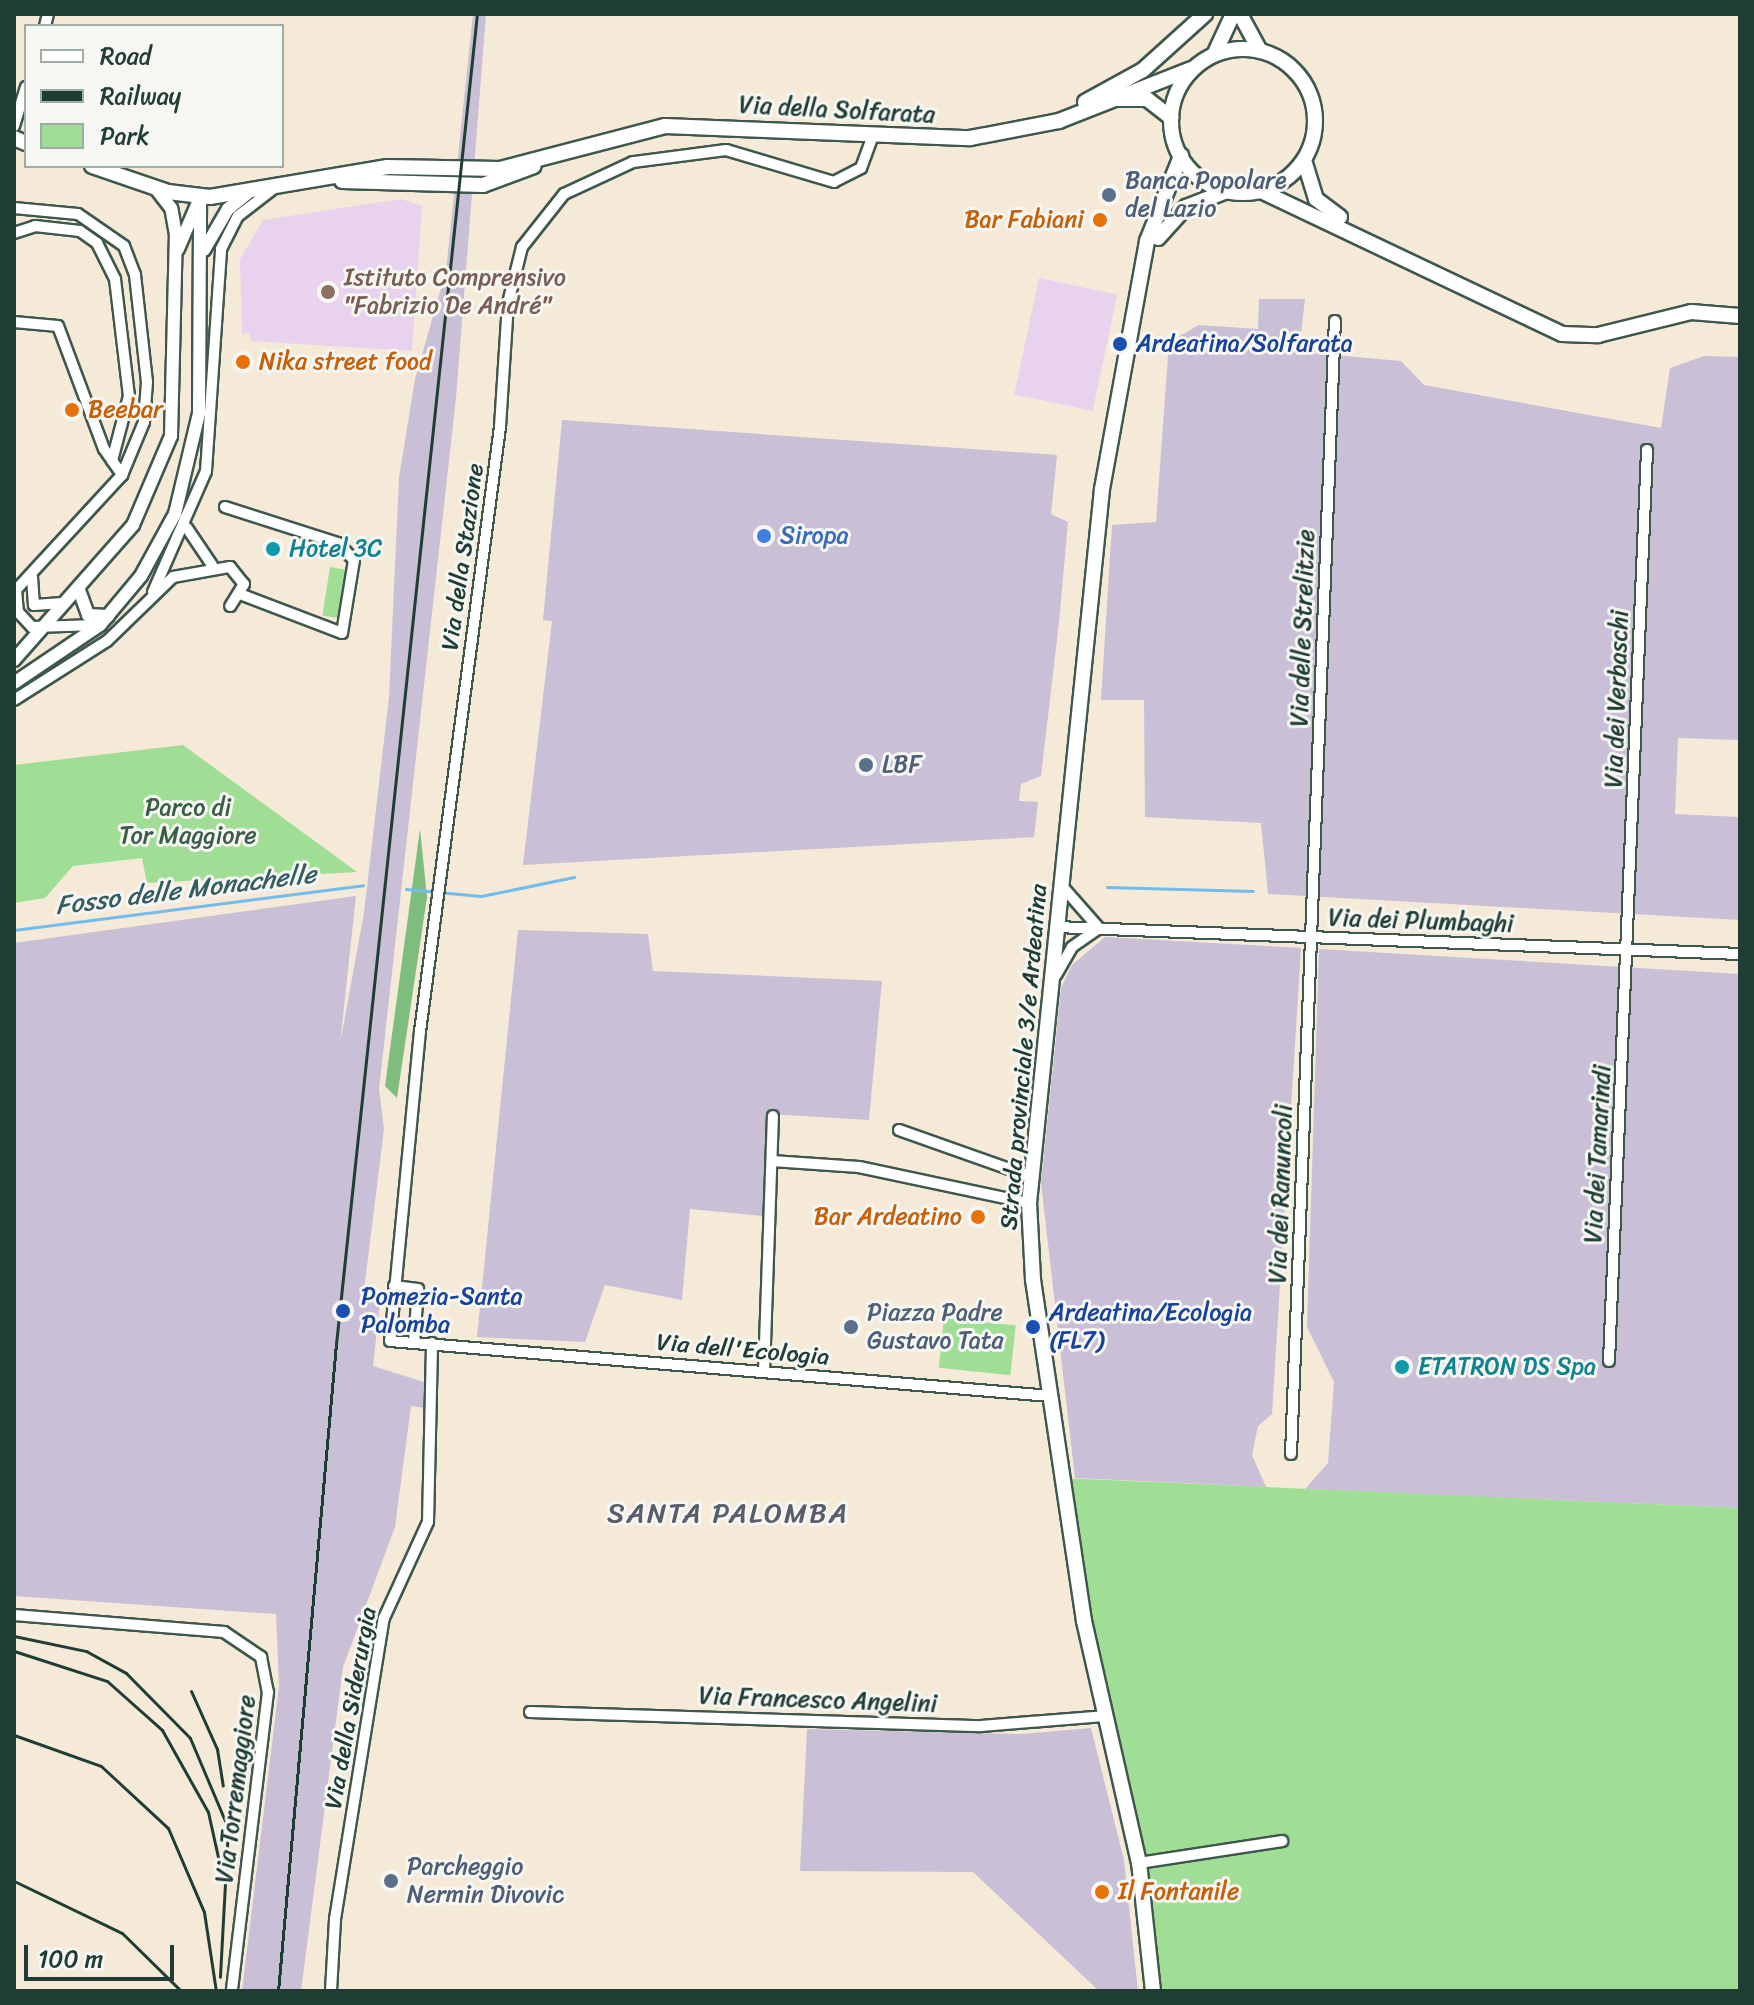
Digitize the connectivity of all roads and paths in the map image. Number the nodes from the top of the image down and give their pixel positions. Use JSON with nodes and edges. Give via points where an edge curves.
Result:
{"nodes":[{"id":1,"x":1205,"y":14,"type":"edge"},
{"id":2,"x":1233,"y":14,"type":"edge"},
{"id":3,"x":1240,"y":14,"type":"edge"},
{"id":4,"x":1260,"y":51,"type":"junction"},
{"id":5,"x":1214,"y":55,"type":"junction"},
{"id":6,"x":1191,"y":69,"type":"junction"},
{"id":7,"x":24,"y":94,"type":"edge"},
{"id":8,"x":1114,"y":99,"type":"junction"},
{"id":9,"x":1171,"y":118,"type":"junction"},
{"id":10,"x":1059,"y":121,"type":"junction"},
{"id":11,"x":14,"y":126,"type":"edge"},
{"id":12,"x":872,"y":138,"type":"junction"},
{"id":13,"x":1181,"y":156,"type":"junction"},
{"id":14,"x":1304,"y":160,"type":"junction"},
{"id":15,"x":98,"y":168,"type":"edge"},
{"id":16,"x":276,"y":188,"type":"junction"},
{"id":17,"x":156,"y":189,"type":"junction"},
{"id":18,"x":1227,"y":191,"type":"junction"},
{"id":19,"x":1261,"y":191,"type":"junction"},
{"id":20,"x":249,"y":193,"type":"junction"},
{"id":21,"x":200,"y":197,"type":"junction"},
{"id":22,"x":14,"y":208,"type":"edge"},
{"id":23,"x":14,"y":233,"type":"edge"},
{"id":24,"x":1363,"y":234,"type":"junction"},
{"id":25,"x":203,"y":253,"type":"junction"},
{"id":26,"x":175,"y":256,"type":"junction"},
{"id":27,"x":1142,"y":266,"type":"junction"},
{"id":28,"x":217,"y":312,"type":"junction"},
{"id":29,"x":200,"y":314,"type":"junction"},
{"id":30,"x":1740,"y":316,"type":"edge"},
{"id":31,"x":1335,"y":321,"type":"dead end"},
{"id":32,"x":14,"y":322,"type":"edge"},
{"id":33,"x":196,"y":439,"type":"junction"},
{"id":34,"x":212,"y":443,"type":"junction"},
{"id":35,"x":1647,"y":450,"type":"dead end"},
{"id":36,"x":112,"y":461,"type":"junction"},
{"id":37,"x":122,"y":475,"type":"junction"},
{"id":38,"x":225,"y":507,"type":"dead end"},
{"id":39,"x":187,"y":525,"type":"junction"},
{"id":40,"x":152,"y":559,"type":"junction"},
{"id":41,"x":38,"y":565,"type":"junction"},
{"id":42,"x":212,"y":565,"type":"junction"},
{"id":43,"x":167,"y":568,"type":"junction"},
{"id":44,"x":79,"y":590,"type":"junction"},
{"id":45,"x":15,"y":591,"type":"edge"},
{"id":46,"x":153,"y":592,"type":"junction"},
{"id":47,"x":240,"y":594,"type":"junction"},
{"id":48,"x":67,"y":603,"type":"junction"},
{"id":49,"x":230,"y":606,"type":"dead end"},
{"id":50,"x":104,"y":620,"type":"junction"},
{"id":51,"x":44,"y":628,"type":"junction"},
{"id":52,"x":14,"y":660,"type":"edge"},
{"id":53,"x":14,"y":683,"type":"edge"},
{"id":54,"x":14,"y":700,"type":"edge"},
{"id":55,"x":1060,"y":883,"type":"junction"},
{"id":56,"x":1056,"y":927,"type":"junction"},
{"id":57,"x":1100,"y":928,"type":"junction"},
{"id":58,"x":1311,"y":937,"type":"junction"},
{"id":59,"x":1628,"y":949,"type":"junction"},
{"id":60,"x":1740,"y":954,"type":"edge"},
{"id":61,"x":1049,"y":991,"type":"junction"},
{"id":62,"x":773,"y":1116,"type":"dead end"},
{"id":63,"x":899,"y":1130,"type":"dead end"},
{"id":64,"x":772,"y":1161,"type":"junction"},
{"id":65,"x":1032,"y":1177,"type":"junction"},
{"id":66,"x":1029,"y":1203,"type":"junction"},
{"id":67,"x":394,"y":1286,"type":"junction"},
{"id":68,"x":414,"y":1342,"type":"junction"},
{"id":69,"x":432,"y":1343,"type":"junction"},
{"id":70,"x":1609,"y":1361,"type":"dead end"},
{"id":71,"x":764,"y":1372,"type":"junction"},
{"id":72,"x":1050,"y":1396,"type":"junction"},
{"id":73,"x":1291,"y":1454,"type":"dead end"},
{"id":74,"x":14,"y":1615,"type":"edge"},
{"id":75,"x":530,"y":1712,"type":"dead end"},
{"id":76,"x":1104,"y":1716,"type":"junction"},
{"id":77,"x":1282,"y":1841,"type":"dead end"},
{"id":78,"x":1139,"y":1863,"type":"junction"},
{"id":79,"x":232,"y":1991,"type":"edge"},
{"id":80,"x":331,"y":1991,"type":"edge"},
{"id":81,"x":1153,"y":1991,"type":"edge"}],
"edges":[{"from":1,"to":10,"type":"main road","via":[[1143,70]]},
{"from":2,"to":5,"type":"main road"},
{"from":3,"to":4,"type":"main road"},
{"from":4,"to":5,"type":"main road"},
{"from":4,"to":14,"type":"main road","via":[[1306,85],[1315,123]]},
{"from":5,"to":6,"type":"main road"},
{"from":6,"to":8,"type":"main road","name":"Via della Solfarata"},
{"from":6,"to":9,"type":"main road"},
{"from":7,"to":11,"type":"street"},
{"from":8,"to":9,"type":"main road","name":"Via della Solfarata","via":[[1147,99]]},
{"from":8,"to":10,"type":"main road","name":"Via della Solfarata"},
{"from":9,"to":13,"type":"main road"},
{"from":10,"to":12,"type":"main road","name":"Via della Solfarata","via":[[970,138]]},
{"from":12,"to":16,"type":"main road","name":"Via della Solfarata","via":[[674,126],[555,155],[486,185],[321,180]]},
{"from":12,"to":67,"type":"street","name":"Via della Stazione","via":[[861,168],[834,182],[726,150],[640,160],[570,189],[527,237],[508,303],[500,427],[438,892]]},
{"from":13,"to":18,"type":"main road","via":[[1200,179]]},
{"from":13,"to":27,"type":"main road"},
{"from":14,"to":19,"type":"main road"},
{"from":14,"to":24,"type":"main road","via":[[1316,199]]},
{"from":15,"to":17,"type":"main road","name":"Via della Solfarata"},
{"from":16,"to":20,"type":"main road","name":"Via della Solfarata"},
{"from":16,"to":28,"type":"street","via":[[232,226],[217,261]]},
{"from":17,"to":21,"type":"main road","name":"Via della Solfarata"},
{"from":17,"to":26,"type":"street","via":[[173,215]]},
{"from":18,"to":19,"type":"main road"},
{"from":18,"to":27,"type":"main road","via":[[1176,215]]},
{"from":19,"to":24,"type":"main road"},
{"from":20,"to":21,"type":"main road","name":"Via della Solfarata"},
{"from":20,"to":25,"type":"street","via":[[228,209]]},
{"from":21,"to":25,"type":"street"},
{"from":21,"to":26,"type":"street"},
{"from":22,"to":37,"type":"street","via":[[50,207],[90,219],[114,234],[130,258],[147,405]]},
{"from":23,"to":36,"type":"street","via":[[40,226],[80,231],[97,243],[115,279],[129,396]]},
{"from":24,"to":30,"type":"main road","via":[[1562,334],[1598,335],[1691,312]]},
{"from":25,"to":29,"type":"street"},
{"from":26,"to":44,"type":"street","via":[[171,436],[142,510]]},
{"from":27,"to":55,"type":"main road","name":"Strada provinciale 3/e Ardeatina","via":[[1090,571]]},
{"from":28,"to":29,"type":"street"},
{"from":28,"to":34,"type":"street"},
{"from":29,"to":33,"type":"street"},
{"from":31,"to":58,"type":"street","name":"Via delle Strelitzie"},
{"from":32,"to":36,"type":"street","via":[[58,326]]},
{"from":33,"to":34,"type":"street"},
{"from":33,"to":40,"type":"street","via":[[181,499]]},
{"from":34,"to":39,"type":"street"},
{"from":35,"to":59,"type":"street","name":"Via dei Verbaschi"},
{"from":36,"to":37,"type":"street"},
{"from":37,"to":41,"type":"street"},
{"from":38,"to":47,"type":"street","via":[[338,543],[354,560],[342,633]]},
{"from":39,"to":42,"type":"street"},
{"from":39,"to":43,"type":"street"},
{"from":40,"to":43,"type":"street"},
{"from":40,"to":50,"type":"street"},
{"from":41,"to":45,"type":"street"},
{"from":41,"to":48,"type":"street","via":[[28,587],[31,602]]},
{"from":42,"to":46,"type":"street"},
{"from":42,"to":47,"type":"street","via":[[238,571]]},
{"from":43,"to":46,"type":"street"},
{"from":44,"to":48,"type":"street"},
{"from":44,"to":50,"type":"street","via":[[88,615]]},
{"from":45,"to":51,"type":"street","via":[[21,617]]},
{"from":46,"to":54,"type":"street","via":[[107,641]]},
{"from":47,"to":49,"type":"street"},
{"from":48,"to":51,"type":"street"},
{"from":50,"to":51,"type":"street"},
{"from":50,"to":53,"type":"street"},
{"from":51,"to":52,"type":"street"},
{"from":55,"to":56,"type":"main road","name":"Strada provinciale 3/e Ardeatina"},
{"from":55,"to":57,"type":"street"},
{"from":56,"to":57,"type":"street","name":"Via dei Plumbaghi"},
{"from":56,"to":61,"type":"main road","name":"Strada provinciale 3/e Ardeatina"},
{"from":57,"to":58,"type":"street","name":"Via dei Plumbaghi"},
{"from":57,"to":61,"type":"street","via":[[1072,947]]},
{"from":58,"to":59,"type":"street","name":"Via dei Plumbaghi"},
{"from":58,"to":73,"type":"street","name":"Via dei Ranuncoli"},
{"from":59,"to":60,"type":"street","name":"Via dei Plumbaghi"},
{"from":59,"to":70,"type":"street","name":"Via dei Tamarindi"},
{"from":61,"to":65,"type":"main road","name":"Strada provinciale 3/e Ardeatina"},
{"from":62,"to":64,"type":"street"},
{"from":63,"to":65,"type":"street"},
{"from":64,"to":66,"type":"street","via":[[859,1167]]},
{"from":64,"to":71,"type":"street"},
{"from":65,"to":66,"type":"main road","name":"Strada provinciale 3/e Ardeatina"},
{"from":66,"to":72,"type":"main road","name":"Strada provinciale 3/e Ardeatina"},
{"from":67,"to":68,"type":"street","via":[[418,1289]]},
{"from":67,"to":68,"type":"street","name":"Via della Stazione","via":[[390,1341]]},
{"from":68,"to":69,"type":"street"},
{"from":69,"to":71,"type":"street","name":"Via dell'Ecologia"},
{"from":69,"to":80,"type":"street","name":"Via della Siderurgia","via":[[428,1522],[384,1618],[335,1919]]},
{"from":71,"to":72,"type":"street","name":"Via dell'Ecologia"},
{"from":72,"to":76,"type":"main road","name":"Strada provinciale 3/e Ardeatina"},
{"from":74,"to":79,"type":"street","name":"Via Torremaggiore","via":[[224,1632],[261,1657],[268,1692]]},
{"from":75,"to":76,"type":"street","name":"Via Francesco Angelini","via":[[981,1726]]},
{"from":76,"to":78,"type":"main road","name":"Strada provinciale 3/e Ardeatina"},
{"from":77,"to":78,"type":"street"},
{"from":78,"to":81,"type":"main road","name":"Strada provinciale 3/e Ardeatina"}]}
